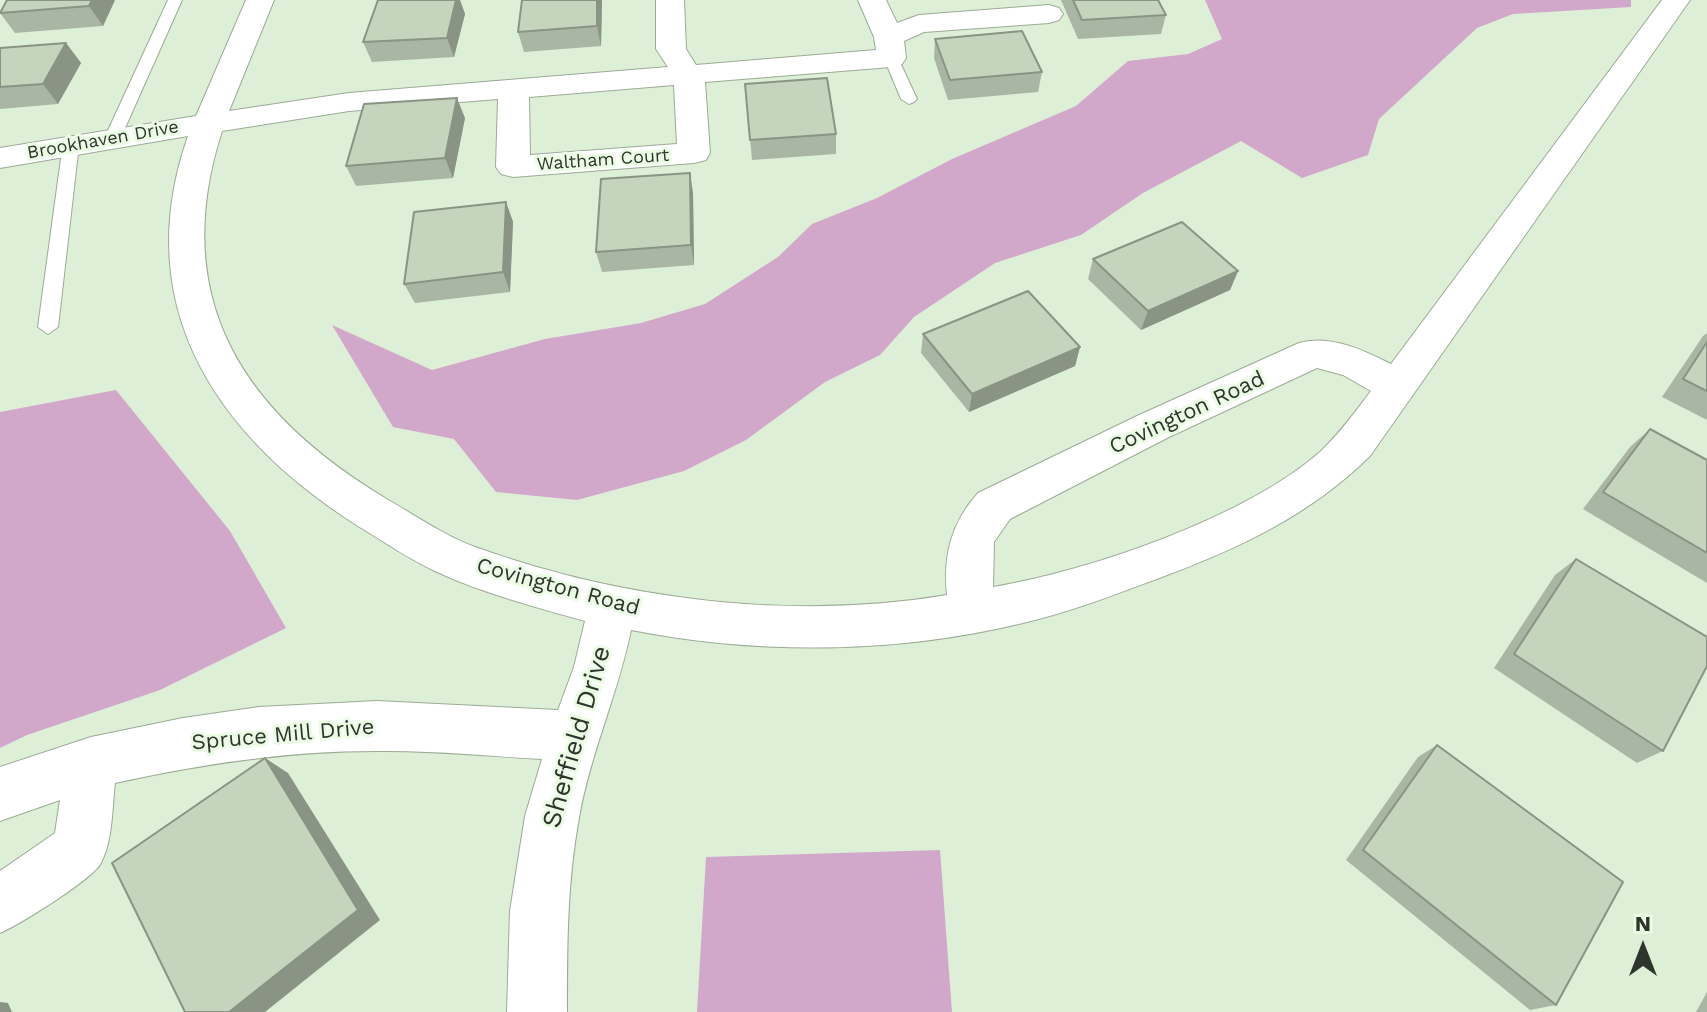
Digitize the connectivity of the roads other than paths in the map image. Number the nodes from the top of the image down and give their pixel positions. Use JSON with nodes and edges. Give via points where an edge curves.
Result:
{"nodes":[{"id":1,"x":175,"y":0,"type":"edge"},
{"id":2,"x":260,"y":0,"type":"edge"},
{"id":3,"x":670,"y":0,"type":"edge"},
{"id":4,"x":872,"y":0,"type":"edge"},
{"id":5,"x":1676,"y":0,"type":"edge"},
{"id":6,"x":1049,"y":14,"type":"dead end"},
{"id":7,"x":890,"y":47,"type":"junction"},
{"id":8,"x":689,"y":76,"type":"junction"},
{"id":9,"x":514,"y":89,"type":"junction"},
{"id":10,"x":909,"y":99,"type":"dead end"},
{"id":11,"x":207,"y":122,"type":"junction"},
{"id":12,"x":113,"y":137,"type":"junction"},
{"id":13,"x":71,"y":144,"type":"junction"},
{"id":14,"x":0,"y":158,"type":"edge"},
{"id":15,"x":48,"y":327,"type":"dead end"},
{"id":16,"x":1398,"y":388,"type":"junction"},
{"id":17,"x":612,"y":606,"type":"junction"},
{"id":18,"x":972,"y":612,"type":"junction"},
{"id":19,"x":574,"y":736,"type":"junction"},
{"id":20,"x":91,"y":763,"type":"junction"},
{"id":21,"x":0,"y":794,"type":"edge"},
{"id":22,"x":0,"y":905,"type":"edge"},
{"id":23,"x":537,"y":1012,"type":"edge"}],
"edges":[{"from":1,"to":12,"type":"lane"},
{"from":2,"to":11,"type":"street","name":"Covington Road"},
{"from":3,"to":8,"type":"street","name":"Waltham Court","via":[[671,49]]},
{"from":4,"to":7,"type":"street"},
{"from":5,"to":16,"type":"street","name":"Covington Road"},
{"from":6,"to":7,"type":"street","via":[[919,24]]},
{"from":7,"to":8,"type":"street"},
{"from":7,"to":10,"type":"lane"},
{"from":8,"to":9,"type":"street"},
{"from":8,"to":9,"type":"street","name":"Waltham Court","via":[[694,153],[513,167]]},
{"from":9,"to":11,"type":"street","via":[[349,102]]},
{"from":11,"to":12,"type":"street","name":"Brookhaven Drive"},
{"from":11,"to":17,"type":"street","name":"Covington Road","via":[[186,204],[191,294],[202,331],[231,388],[264,430],[348,500],[458,560]]},
{"from":12,"to":13,"type":"street","name":"Brookhaven Drive"},
{"from":13,"to":14,"type":"street","name":"Brookhaven Drive"},
{"from":13,"to":15,"type":"lane"},
{"from":16,"to":18,"type":"street","name":"Covington Road","via":[[1335,466],[1263,516],[1093,583]]},
{"from":16,"to":18,"type":"street","name":"Covington Road","via":[[1366,367],[1313,353],[994,506],[978,521],[970,550]]},
{"from":17,"to":18,"type":"street","name":"Covington Road","via":[[700,620],[782,625],[860,625]]},
{"from":17,"to":19,"type":"street","name":"Sheffield Drive","via":[[599,667]]},
{"from":19,"to":20,"type":"street","name":"Spruce Mill Drive","via":[[377,726],[259,732]]},
{"from":19,"to":23,"type":"street","name":"Sheffield Drive","via":[[552,816],[538,911]]},
{"from":20,"to":21,"type":"street","name":"Spruce Mill Drive"},
{"from":20,"to":22,"type":"street","via":[[80,848]]}]}
